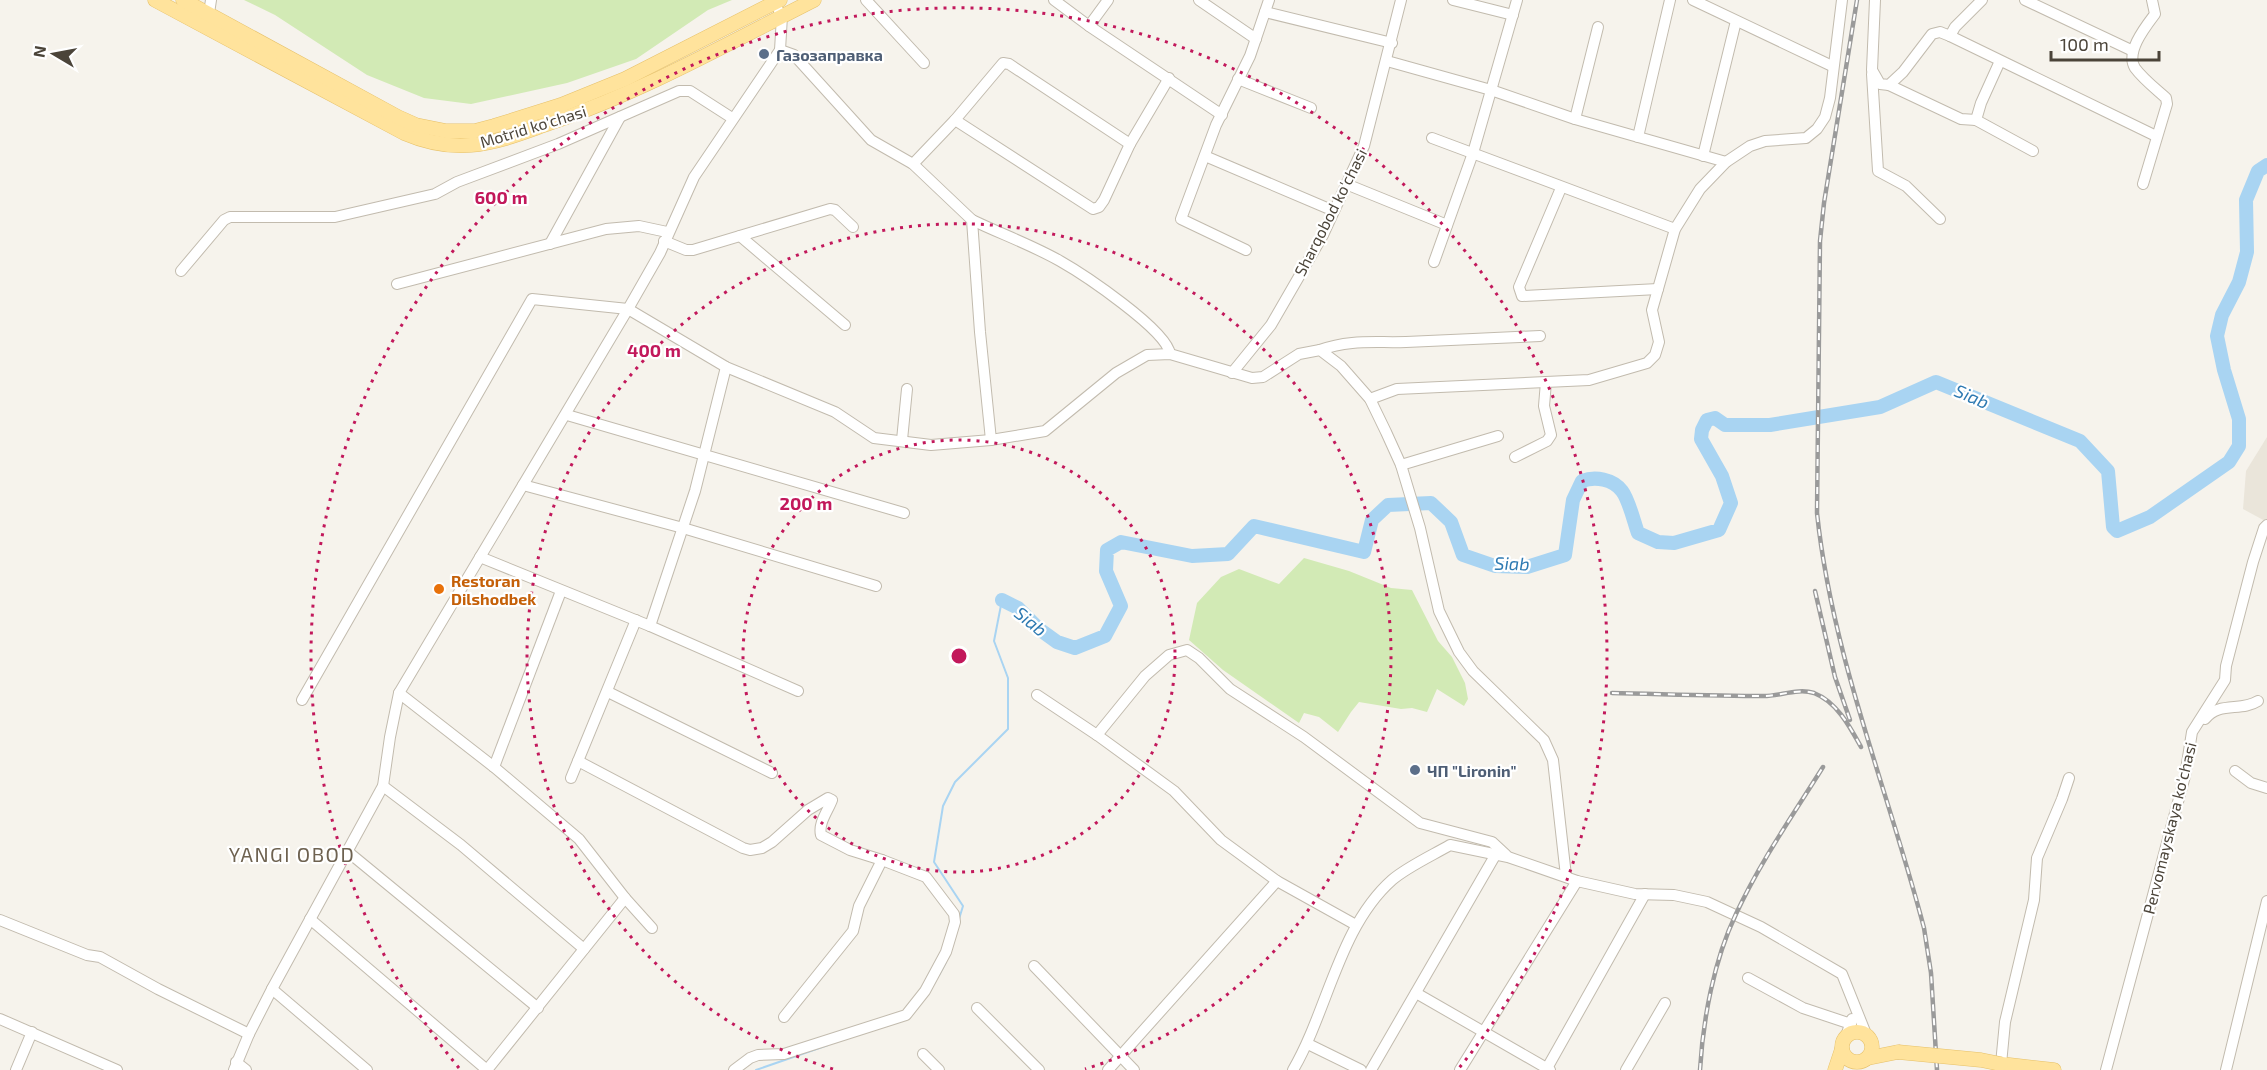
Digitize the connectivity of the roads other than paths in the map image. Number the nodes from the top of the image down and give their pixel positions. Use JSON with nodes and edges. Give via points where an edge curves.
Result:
{"nodes":[{"id":1,"x":154,"y":0,"type":"edge"},
{"id":2,"x":183,"y":0,"type":"edge"},
{"id":3,"x":814,"y":0,"type":"edge"},
{"id":4,"x":866,"y":0,"type":"edge"},
{"id":5,"x":1054,"y":0,"type":"edge"},
{"id":6,"x":1108,"y":0,"type":"edge"},
{"id":7,"x":1199,"y":0,"type":"edge"},
{"id":8,"x":1269,"y":0,"type":"edge"},
{"id":9,"x":1401,"y":0,"type":"edge"},
{"id":10,"x":1453,"y":0,"type":"edge"},
{"id":11,"x":1517,"y":0,"type":"edge"},
{"id":12,"x":1670,"y":0,"type":"edge"},
{"id":13,"x":1693,"y":0,"type":"edge"},
{"id":14,"x":1842,"y":0,"type":"edge"},
{"id":15,"x":1875,"y":0,"type":"edge"},
{"id":16,"x":1982,"y":0,"type":"edge"},
{"id":17,"x":2025,"y":0,"type":"edge"},
{"id":18,"x":2152,"y":0,"type":"edge"},
{"id":19,"x":777,"y":2,"type":"edge"},
{"id":20,"x":210,"y":6,"type":"edge"},
{"id":21,"x":1265,"y":12,"type":"junction"},
{"id":22,"x":1513,"y":15,"type":"junction"},
{"id":23,"x":782,"y":16,"type":"junction"},
{"id":24,"x":1736,"y":21,"type":"junction"},
{"id":25,"x":1089,"y":26,"type":"junction"},
{"id":26,"x":1598,"y":27,"type":"dead end"},
{"id":27,"x":1950,"y":36,"type":"junction"},
{"id":28,"x":1256,"y":39,"type":"junction"},
{"id":29,"x":1392,"y":43,"type":"junction"},
{"id":30,"x":780,"y":50,"type":"junction"},
{"id":31,"x":2133,"y":51,"type":"junction"},
{"id":32,"x":1387,"y":61,"type":"junction"},
{"id":33,"x":2000,"y":61,"type":"junction"},
{"id":34,"x":924,"y":63,"type":"dead end"},
{"id":35,"x":1832,"y":66,"type":"junction"},
{"id":36,"x":1872,"y":70,"type":"junction"},
{"id":37,"x":1168,"y":78,"type":"junction"},
{"id":38,"x":1238,"y":80,"type":"junction"},
{"id":39,"x":1889,"y":85,"type":"junction"},
{"id":40,"x":1491,"y":90,"type":"junction"},
{"id":41,"x":1311,"y":108,"type":"dead end"},
{"id":42,"x":1222,"y":115,"type":"junction"},
{"id":43,"x":620,"y":117,"type":"junction"},
{"id":44,"x":732,"y":118,"type":"junction"},
{"id":45,"x":1575,"y":119,"type":"junction"},
{"id":46,"x":955,"y":120,"type":"junction"},
{"id":47,"x":1976,"y":120,"type":"junction"},
{"id":48,"x":2156,"y":136,"type":"junction"},
{"id":49,"x":1638,"y":137,"type":"junction"},
{"id":50,"x":1432,"y":138,"type":"dead end"},
{"id":51,"x":1130,"y":144,"type":"junction"},
{"id":52,"x":2033,"y":151,"type":"dead end"},
{"id":53,"x":1473,"y":153,"type":"junction"},
{"id":54,"x":1205,"y":156,"type":"junction"},
{"id":55,"x":1704,"y":156,"type":"junction"},
{"id":56,"x":1726,"y":162,"type":"junction"},
{"id":57,"x":913,"y":164,"type":"junction"},
{"id":58,"x":1346,"y":184,"type":"junction"},
{"id":59,"x":2143,"y":184,"type":"dead end"},
{"id":60,"x":1561,"y":188,"type":"junction"},
{"id":61,"x":1334,"y":211,"type":"junction"},
{"id":62,"x":1940,"y":219,"type":"dead end"},
{"id":63,"x":972,"y":220,"type":"junction"},
{"id":64,"x":1447,"y":225,"type":"junction"},
{"id":65,"x":853,"y":226,"type":"dead end"},
{"id":66,"x":1675,"y":229,"type":"junction"},
{"id":67,"x":740,"y":236,"type":"junction"},
{"id":68,"x":666,"y":237,"type":"junction"},
{"id":69,"x":550,"y":244,"type":"junction"},
{"id":70,"x":1246,"y":250,"type":"dead end"},
{"id":71,"x":1434,"y":262,"type":"dead end"},
{"id":72,"x":181,"y":271,"type":"dead end"},
{"id":73,"x":397,"y":284,"type":"dead end"},
{"id":74,"x":1658,"y":289,"type":"junction"},
{"id":75,"x":628,"y":309,"type":"junction"},
{"id":76,"x":845,"y":325,"type":"dead end"},
{"id":77,"x":1540,"y":336,"type":"dead end"},
{"id":78,"x":1320,"y":350,"type":"junction"},
{"id":79,"x":1170,"y":354,"type":"junction"},
{"id":80,"x":726,"y":367,"type":"junction"},
{"id":81,"x":1232,"y":373,"type":"junction"},
{"id":82,"x":1546,"y":382,"type":"junction"},
{"id":83,"x":907,"y":389,"type":"dead end"},
{"id":84,"x":1370,"y":399,"type":"junction"},
{"id":85,"x":567,"y":415,"type":"junction"},
{"id":86,"x":1498,"y":436,"type":"dead end"},
{"id":87,"x":902,"y":440,"type":"junction"},
{"id":88,"x":991,"y":440,"type":"junction"},
{"id":89,"x":704,"y":455,"type":"junction"},
{"id":90,"x":1515,"y":457,"type":"dead end"},
{"id":91,"x":1403,"y":470,"type":"junction"},
{"id":92,"x":523,"y":485,"type":"junction"},
{"id":93,"x":904,"y":513,"type":"dead end"},
{"id":94,"x":2267,"y":525,"type":"edge"},
{"id":95,"x":683,"y":528,"type":"junction"},
{"id":96,"x":480,"y":557,"type":"junction"},
{"id":97,"x":876,"y":586,"type":"dead end"},
{"id":98,"x":561,"y":591,"type":"junction"},
{"id":99,"x":636,"y":620,"type":"junction"},
{"id":100,"x":650,"y":626,"type":"junction"},
{"id":101,"x":798,"y":691,"type":"dead end"},
{"id":102,"x":608,"y":692,"type":"junction"},
{"id":103,"x":399,"y":693,"type":"junction"},
{"id":104,"x":1037,"y":695,"type":"dead end"},
{"id":105,"x":302,"y":700,"type":"dead end"},
{"id":106,"x":2258,"y":701,"type":"dead end"},
{"id":107,"x":1097,"y":735,"type":"junction"},
{"id":108,"x":579,"y":761,"type":"junction"},
{"id":109,"x":494,"y":767,"type":"junction"},
{"id":110,"x":2235,"y":771,"type":"dead end"},
{"id":111,"x":772,"y":773,"type":"dead end"},
{"id":112,"x":2185,"y":776,"type":"junction"},
{"id":113,"x":571,"y":778,"type":"dead end"},
{"id":114,"x":2068,"y":778,"type":"dead end"},
{"id":115,"x":383,"y":786,"type":"junction"},
{"id":116,"x":2267,"y":788,"type":"edge"},
{"id":117,"x":347,"y":851,"type":"junction"},
{"id":118,"x":1496,"y":854,"type":"junction"},
{"id":119,"x":1508,"y":857,"type":"junction"},
{"id":120,"x":882,"y":860,"type":"junction"},
{"id":121,"x":1566,"y":876,"type":"junction"},
{"id":122,"x":1277,"y":881,"type":"junction"},
{"id":123,"x":1577,"y":881,"type":"junction"},
{"id":124,"x":1645,"y":894,"type":"junction"},
{"id":125,"x":625,"y":898,"type":"junction"},
{"id":126,"x":2267,"y":901,"type":"edge"},
{"id":127,"x":310,"y":919,"type":"junction"},
{"id":128,"x":0,"y":920,"type":"edge"},
{"id":129,"x":1356,"y":926,"type":"junction"},
{"id":130,"x":652,"y":928,"type":"dead end"},
{"id":131,"x":584,"y":949,"type":"junction"},
{"id":132,"x":1034,"y":966,"type":"dead end"},
{"id":133,"x":1749,"y":978,"type":"dead end"},
{"id":134,"x":272,"y":989,"type":"junction"},
{"id":135,"x":1416,"y":993,"type":"junction"},
{"id":136,"x":1665,"y":1003,"type":"dead end"},
{"id":137,"x":1854,"y":1007,"type":"junction"},
{"id":138,"x":538,"y":1008,"type":"junction"},
{"id":139,"x":977,"y":1008,"type":"dead end"},
{"id":140,"x":784,"y":1017,"type":"dead end"},
{"id":141,"x":0,"y":1019,"type":"edge"},
{"id":142,"x":32,"y":1032,"type":"junction"},
{"id":143,"x":1483,"y":1032,"type":"junction"},
{"id":144,"x":249,"y":1034,"type":"junction"},
{"id":145,"x":1847,"y":1036,"type":"junction"},
{"id":146,"x":1868,"y":1036,"type":"junction"},
{"id":147,"x":1308,"y":1044,"type":"junction"},
{"id":148,"x":1898,"y":1052,"type":"junction"},
{"id":149,"x":923,"y":1054,"type":"dead end"},
{"id":150,"x":1120,"y":1056,"type":"junction"},
{"id":151,"x":1856,"y":1063,"type":"edge"},
{"id":152,"x":2001,"y":1064,"type":"junction"},
{"id":153,"x":235,"y":1066,"type":"edge"},
{"id":154,"x":102,"y":1067,"type":"edge"},
{"id":155,"x":16,"y":1070,"type":"edge"},
{"id":156,"x":117,"y":1070,"type":"edge"},
{"id":157,"x":246,"y":1070,"type":"edge"},
{"id":158,"x":368,"y":1070,"type":"edge"},
{"id":159,"x":487,"y":1070,"type":"edge"},
{"id":160,"x":734,"y":1070,"type":"edge"},
{"id":161,"x":939,"y":1070,"type":"edge"},
{"id":162,"x":1039,"y":1070,"type":"edge"},
{"id":163,"x":1108,"y":1070,"type":"edge"},
{"id":164,"x":1134,"y":1070,"type":"edge"},
{"id":165,"x":1293,"y":1070,"type":"edge"},
{"id":166,"x":1361,"y":1070,"type":"edge"},
{"id":167,"x":1371,"y":1070,"type":"edge"},
{"id":168,"x":1460,"y":1070,"type":"edge"},
{"id":169,"x":1548,"y":1070,"type":"edge"},
{"id":170,"x":1626,"y":1070,"type":"edge"},
{"id":171,"x":1834,"y":1070,"type":"edge"},
{"id":172,"x":2054,"y":1070,"type":"edge"},
{"id":173,"x":2106,"y":1070,"type":"edge"},
{"id":174,"x":2226,"y":1070,"type":"edge"}],
"edges":[{"from":1,"to":23,"type":"main road","name":"Motrid ko'chasi","via":[[394,128],[424,140],[457,145],[502,139],[602,105]]},
{"from":2,"to":20,"type":"main road","name":"Motrid ko'chasi"},
{"from":3,"to":23,"type":"main road","name":"Motrid ko'chasi"},
{"from":4,"to":34,"type":"street"},
{"from":5,"to":25,"type":"street"},
{"from":6,"to":25,"type":"street"},
{"from":7,"to":28,"type":"street"},
{"from":8,"to":21,"type":"street"},
{"from":9,"to":29,"type":"street","name":"Sharqobod ko'chasi"},
{"from":10,"to":22,"type":"street"},
{"from":11,"to":22,"type":"street"},
{"from":12,"to":49,"type":"street"},
{"from":13,"to":24,"type":"street"},
{"from":14,"to":35,"type":"street"},
{"from":15,"to":36,"type":"street"},
{"from":16,"to":27,"type":"street"},
{"from":17,"to":31,"type":"street"},
{"from":18,"to":31,"type":"street","via":[[2155,14]]},
{"from":19,"to":20,"type":"main road","name":"Motrid ko'chasi","via":[[593,93],[494,126],[457,132],[407,121]]},
{"from":19,"to":23,"type":"street"},
{"from":21,"to":28,"type":"street"},
{"from":21,"to":29,"type":"street"},
{"from":22,"to":40,"type":"street"},
{"from":23,"to":30,"type":"street"},
{"from":24,"to":35,"type":"street"},
{"from":24,"to":55,"type":"street"},
{"from":25,"to":37,"type":"street"},
{"from":26,"to":45,"type":"street"},
{"from":27,"to":33,"type":"street"},
{"from":27,"to":39,"type":"street","via":[[1932,34]]},
{"from":28,"to":38,"type":"street"},
{"from":29,"to":32,"type":"street","name":"Sharqobod ko'chasi"},
{"from":30,"to":44,"type":"street"},
{"from":30,"to":57,"type":"street","via":[[794,56],[871,140]]},
{"from":31,"to":48,"type":"street","via":[[2134,67],[2166,98]]},
{"from":32,"to":40,"type":"street"},
{"from":32,"to":58,"type":"street","name":"Sharqobod ko'chasi","via":[[1365,146]]},
{"from":33,"to":47,"type":"street"},
{"from":33,"to":48,"type":"street"},
{"from":35,"to":56,"type":"street","via":[[1830,98],[1817,129],[1806,138],[1765,141]]},
{"from":36,"to":39,"type":"street","via":[[1880,84]]},
{"from":36,"to":62,"type":"street","via":[[1878,171],[1906,186]]},
{"from":37,"to":42,"type":"street"},
{"from":37,"to":51,"type":"street"},
{"from":38,"to":41,"type":"street"},
{"from":38,"to":42,"type":"street"},
{"from":39,"to":47,"type":"street","via":[[1961,119]]},
{"from":40,"to":45,"type":"street"},
{"from":40,"to":53,"type":"street"},
{"from":42,"to":54,"type":"street"},
{"from":43,"to":44,"type":"street","via":[[679,91],[690,91]]},
{"from":43,"to":69,"type":"street"},
{"from":43,"to":72,"type":"street","via":[[435,194],[335,217],[224,220]]},
{"from":44,"to":68,"type":"street","via":[[694,177]]},
{"from":45,"to":49,"type":"street"},
{"from":46,"to":51,"type":"street","via":[[1003,63]]},
{"from":46,"to":51,"type":"street","via":[[1093,209],[1104,201]]},
{"from":46,"to":57,"type":"street"},
{"from":47,"to":52,"type":"street"},
{"from":48,"to":59,"type":"street"},
{"from":49,"to":55,"type":"street"},
{"from":50,"to":53,"type":"street"},
{"from":53,"to":60,"type":"street"},
{"from":53,"to":64,"type":"street"},
{"from":54,"to":61,"type":"street"},
{"from":54,"to":70,"type":"street","via":[[1181,219]]},
{"from":55,"to":56,"type":"street"},
{"from":56,"to":66,"type":"street","via":[[1700,189]]},
{"from":57,"to":63,"type":"street"},
{"from":58,"to":61,"type":"street","name":"Sharqobod ko'chasi"},
{"from":58,"to":64,"type":"street"},
{"from":60,"to":66,"type":"street"},
{"from":60,"to":74,"type":"street","via":[[1519,287],[1522,296]]},
{"from":61,"to":81,"type":"street","name":"Sharqobod ko'chasi","via":[[1271,325]]},
{"from":63,"to":79,"type":"street","via":[[1059,260],[1093,283],[1153,328],[1169,346]]},
{"from":63,"to":88,"type":"street"},
{"from":64,"to":71,"type":"street"},
{"from":65,"to":67,"type":"street","via":[[830,209]]},
{"from":66,"to":74,"type":"street"},
{"from":67,"to":68,"type":"street","via":[[686,250]]},
{"from":67,"to":76,"type":"street"},
{"from":68,"to":69,"type":"street","via":[[639,226],[606,229]]},
{"from":68,"to":75,"type":"street"},
{"from":69,"to":73,"type":"street"},
{"from":74,"to":82,"type":"street","via":[[1652,310],[1659,342],[1647,363],[1589,380]]},
{"from":75,"to":80,"type":"street"},
{"from":75,"to":85,"type":"street"},
{"from":75,"to":105,"type":"street","via":[[532,300]]},
{"from":77,"to":78,"type":"street","via":[[1356,341]]},
{"from":78,"to":81,"type":"street","via":[[1299,354],[1263,377]]},
{"from":78,"to":84,"type":"street","via":[[1341,366]]},
{"from":79,"to":81,"type":"street"},
{"from":79,"to":88,"type":"street","via":[[1147,355],[1116,373],[1045,431]]},
{"from":80,"to":87,"type":"street","via":[[835,412],[874,438]]},
{"from":80,"to":89,"type":"street"},
{"from":82,"to":84,"type":"street","via":[[1397,389]]},
{"from":82,"to":90,"type":"street","via":[[1544,406],[1551,435],[1547,441]]},
{"from":83,"to":87,"type":"street"},
{"from":84,"to":91,"type":"street"},
{"from":85,"to":89,"type":"street"},
{"from":85,"to":92,"type":"street"},
{"from":86,"to":91,"type":"street"},
{"from":87,"to":88,"type":"street","via":[[931,445]]},
{"from":89,"to":93,"type":"street"},
{"from":89,"to":95,"type":"street"},
{"from":91,"to":121,"type":"street","via":[[1439,611],[1459,652],[1473,671],[1544,740],[1553,760]]},
{"from":92,"to":95,"type":"street"},
{"from":92,"to":96,"type":"street"},
{"from":94,"to":112,"type":"street","name":"Pervomayskaya ko'chasi","via":[[2253,562],[2225,680],[2192,732]]},
{"from":95,"to":97,"type":"street"},
{"from":95,"to":100,"type":"street"},
{"from":96,"to":98,"type":"street"},
{"from":96,"to":103,"type":"street"},
{"from":98,"to":99,"type":"street"},
{"from":98,"to":109,"type":"street"},
{"from":99,"to":100,"type":"street"},
{"from":99,"to":102,"type":"street"},
{"from":100,"to":101,"type":"street"},
{"from":102,"to":108,"type":"street"},
{"from":102,"to":111,"type":"street"},
{"from":103,"to":109,"type":"street"},
{"from":103,"to":115,"type":"street"},
{"from":104,"to":107,"type":"street"},
{"from":106,"to":112,"type":"street","via":[[2248,707],[2219,708],[2207,716],[2196,733]]},
{"from":107,"to":119,"type":"street","via":[[1145,676],[1169,655],[1187,650],[1230,689],[1304,737],[1420,823],[1491,842]]},
{"from":107,"to":122,"type":"street","via":[[1174,791],[1221,840]]},
{"from":108,"to":113,"type":"street"},
{"from":108,"to":120,"type":"street","via":[[750,850],[772,842],[828,798],[832,800],[821,823],[821,835]]},
{"from":109,"to":125,"type":"street","via":[[579,838]]},
{"from":110,"to":116,"type":"street","via":[[2251,783]]},
{"from":112,"to":173,"type":"street","name":"Pervomayskaya ko'chasi"},
{"from":114,"to":152,"type":"street","via":[[2037,858],[2034,900],[2006,1022]]},
{"from":115,"to":117,"type":"street"},
{"from":115,"to":131,"type":"street"},
{"from":117,"to":127,"type":"street"},
{"from":117,"to":138,"type":"street"},
{"from":118,"to":119,"type":"street"},
{"from":118,"to":129,"type":"street","via":[[1450,845],[1392,879]]},
{"from":118,"to":135,"type":"street"},
{"from":119,"to":121,"type":"street"},
{"from":120,"to":140,"type":"street","via":[[853,931]]},
{"from":120,"to":160,"type":"street","via":[[926,877],[954,914],[946,952],[925,991],[906,1015],[784,1054],[758,1055]]},
{"from":121,"to":123,"type":"street"},
{"from":122,"to":129,"type":"street"},
{"from":122,"to":150,"type":"street"},
{"from":123,"to":124,"type":"street"},
{"from":123,"to":143,"type":"street"},
{"from":124,"to":137,"type":"street","via":[[1707,902],[1761,927],[1842,974]]},
{"from":124,"to":169,"type":"street"},
{"from":125,"to":130,"type":"street"},
{"from":125,"to":131,"type":"street"},
{"from":126,"to":174,"type":"street"},
{"from":127,"to":134,"type":"street"},
{"from":127,"to":159,"type":"street"},
{"from":128,"to":144,"type":"street","via":[[100,957]]},
{"from":129,"to":147,"type":"street"},
{"from":131,"to":138,"type":"street"},
{"from":132,"to":150,"type":"street"},
{"from":133,"to":145,"type":"street"},
{"from":134,"to":144,"type":"street"},
{"from":134,"to":158,"type":"street"},
{"from":135,"to":143,"type":"street"},
{"from":135,"to":167,"type":"street"},
{"from":136,"to":170,"type":"street"},
{"from":137,"to":145,"type":"street"},
{"from":137,"to":146,"type":"street"},
{"from":138,"to":159,"type":"street"},
{"from":139,"to":162,"type":"street"},
{"from":141,"to":142,"type":"street"},
{"from":142,"to":154,"type":"street"},
{"from":142,"to":155,"type":"street"},
{"from":143,"to":168,"type":"street"},
{"from":143,"to":169,"type":"street"},
{"from":144,"to":153,"type":"street"},
{"from":145,"to":146,"type":"main road","via":[[1859,1032]]},
{"from":145,"to":151,"type":"main road","via":[[1849,1059]]},
{"from":145,"to":171,"type":"main road"},
{"from":146,"to":148,"type":"main road"},
{"from":146,"to":151,"type":"main road","via":[[1871,1052]]},
{"from":147,"to":165,"type":"street"},
{"from":147,"to":166,"type":"street"},
{"from":148,"to":151,"type":"main road"},
{"from":148,"to":152,"type":"main road","bridge":true},
{"from":149,"to":161,"type":"street"},
{"from":150,"to":163,"type":"street"},
{"from":150,"to":164,"type":"street"},
{"from":152,"to":172,"type":"main road"},
{"from":153,"to":157,"type":"street"},
{"from":154,"to":156,"type":"street"}]}
